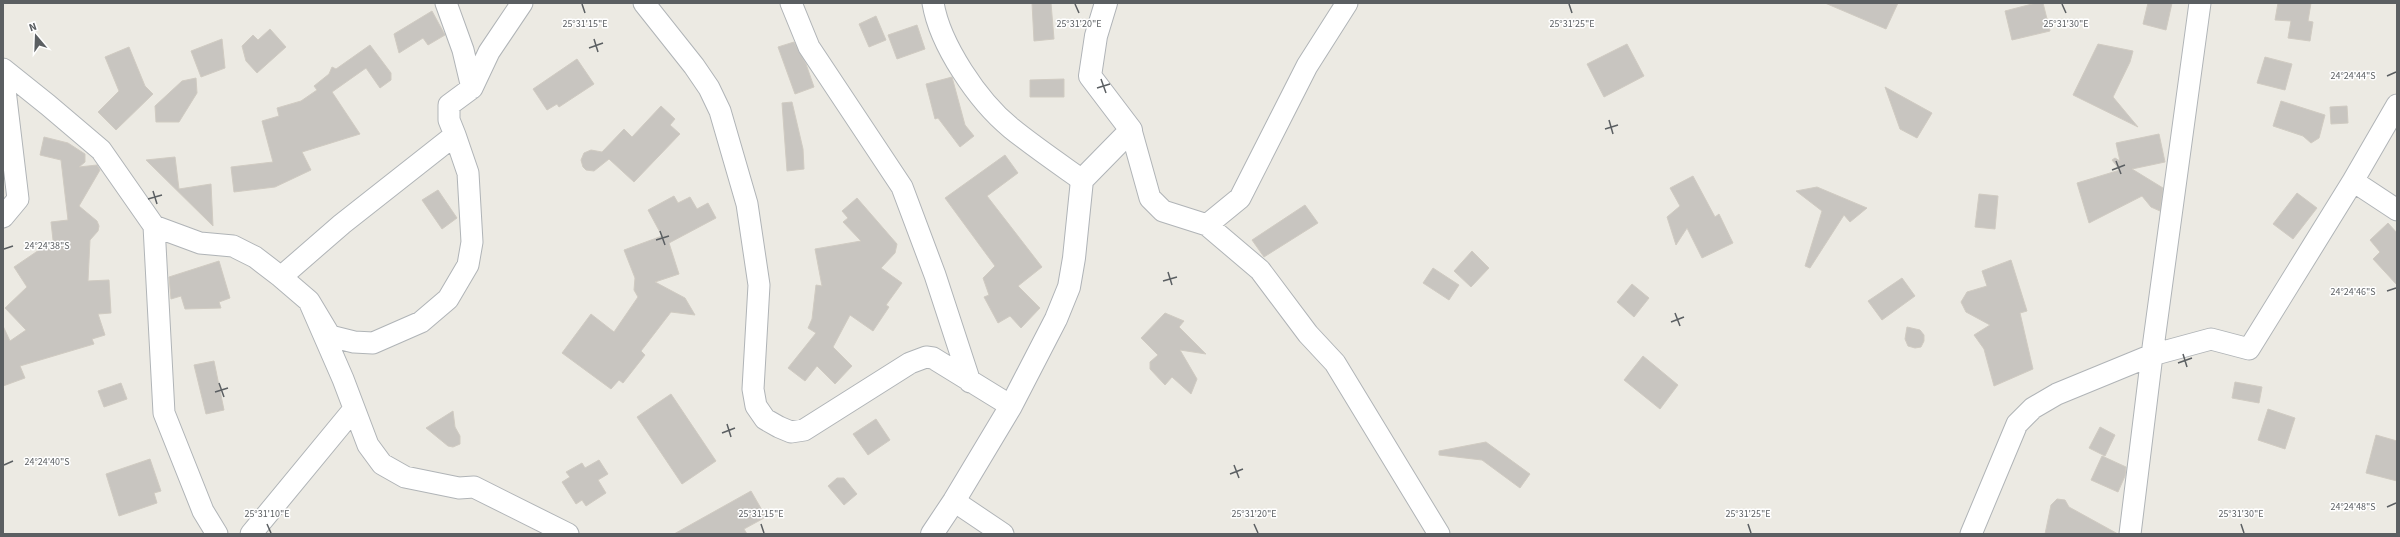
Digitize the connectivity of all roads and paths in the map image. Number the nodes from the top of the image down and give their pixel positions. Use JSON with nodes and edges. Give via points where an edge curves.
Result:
{"nodes":[{"id":1,"x":446,"y":3,"type":"edge"},
{"id":2,"x":522,"y":3,"type":"edge"},
{"id":3,"x":644,"y":3,"type":"edge"},
{"id":4,"x":791,"y":3,"type":"edge"},
{"id":5,"x":933,"y":3,"type":"edge"},
{"id":6,"x":1106,"y":3,"type":"edge"},
{"id":7,"x":1347,"y":3,"type":"edge"},
{"id":8,"x":2200,"y":3,"type":"edge"},
{"id":9,"x":3,"y":69,"type":"edge"},
{"id":10,"x":3,"y":73,"type":"edge"},
{"id":11,"x":472,"y":88,"type":"junction"},
{"id":12,"x":2397,"y":105,"type":"edge"},
{"id":13,"x":2392,"y":123,"type":"edge"},
{"id":14,"x":1131,"y":130,"type":"junction"},
{"id":15,"x":455,"y":135,"type":"junction"},
{"id":16,"x":1082,"y":180,"type":"junction"},
{"id":17,"x":2353,"y":181,"type":"junction"},
{"id":18,"x":2397,"y":210,"type":"edge"},
{"id":19,"x":3,"y":217,"type":"edge"},
{"id":20,"x":1207,"y":225,"type":"junction"},
{"id":21,"x":154,"y":226,"type":"junction"},
{"id":22,"x":281,"y":277,"type":"junction"},
{"id":23,"x":308,"y":301,"type":"junction"},
{"id":24,"x":2152,"y":355,"type":"junction"},
{"id":25,"x":970,"y":382,"type":"junction"},
{"id":26,"x":1011,"y":406,"type":"junction"},
{"id":27,"x":354,"y":409,"type":"junction"},
{"id":28,"x":954,"y":501,"type":"junction"},
{"id":29,"x":2129,"y":533,"type":"edge"},
{"id":30,"x":218,"y":534,"type":"edge"},
{"id":31,"x":251,"y":534,"type":"edge"},
{"id":32,"x":568,"y":534,"type":"edge"},
{"id":33,"x":932,"y":534,"type":"edge"},
{"id":34,"x":1003,"y":534,"type":"edge"},
{"id":35,"x":1439,"y":534,"type":"edge"},
{"id":36,"x":1971,"y":534,"type":"edge"}],
"edges":[{"from":1,"to":11,"type":"street","via":[[464,50]]},
{"from":2,"to":11,"type":"street","via":[[489,52]]},
{"from":3,"to":25,"type":"street","via":[[709,88],[720,111],[743,189],[759,285],[753,389],[756,406],[765,420],[791,432],[804,430],[910,363],[926,357],[933,358]]},
{"from":4,"to":25,"type":"street","via":[[809,47],[902,187],[935,275]]},
{"from":5,"to":16,"type":"street","via":[[945,41],[971,84],[1010,127]]},
{"from":6,"to":14,"type":"street","via":[[1096,36],[1090,76]]},
{"from":7,"to":20,"type":"street","via":[[1307,66],[1240,198]]},
{"from":8,"to":24,"type":"street"},
{"from":9,"to":21,"type":"street","via":[[100,150]]},
{"from":10,"to":19,"type":"street","via":[[18,199]]},
{"from":11,"to":15,"type":"street","via":[[449,105],[449,120]]},
{"from":12,"to":13,"type":"street"},
{"from":13,"to":17,"type":"street"},
{"from":14,"to":16,"type":"street"},
{"from":14,"to":20,"type":"street","via":[[1150,198],[1163,211]]},
{"from":15,"to":22,"type":"street","via":[[342,224]]},
{"from":15,"to":23,"type":"street","via":[[468,173],[472,242],[468,265],[448,299],[421,322],[373,343],[354,342],[330,336]]},
{"from":16,"to":26,"type":"street","via":[[1069,287],[1056,319]]},
{"from":17,"to":18,"type":"street"},
{"from":17,"to":24,"type":"street","via":[[2249,350],[2211,339]]},
{"from":20,"to":35,"type":"street","via":[[1260,270],[1308,334],[1335,363]]},
{"from":21,"to":22,"type":"street","via":[[200,243],[233,246],[255,257]]},
{"from":21,"to":30,"type":"street","via":[[164,413],[203,511]]},
{"from":22,"to":23,"type":"street"},
{"from":23,"to":27,"type":"street"},
{"from":24,"to":29,"type":"street"},
{"from":24,"to":36,"type":"street","via":[[2057,394],[2033,408],[2016,424]]},
{"from":25,"to":26,"type":"street"},
{"from":26,"to":28,"type":"street"},
{"from":27,"to":31,"type":"street"},
{"from":27,"to":32,"type":"street","via":[[368,445],[382,464],[405,477],[459,488],[474,487]]},
{"from":28,"to":33,"type":"street"},
{"from":28,"to":34,"type":"street"}]}
